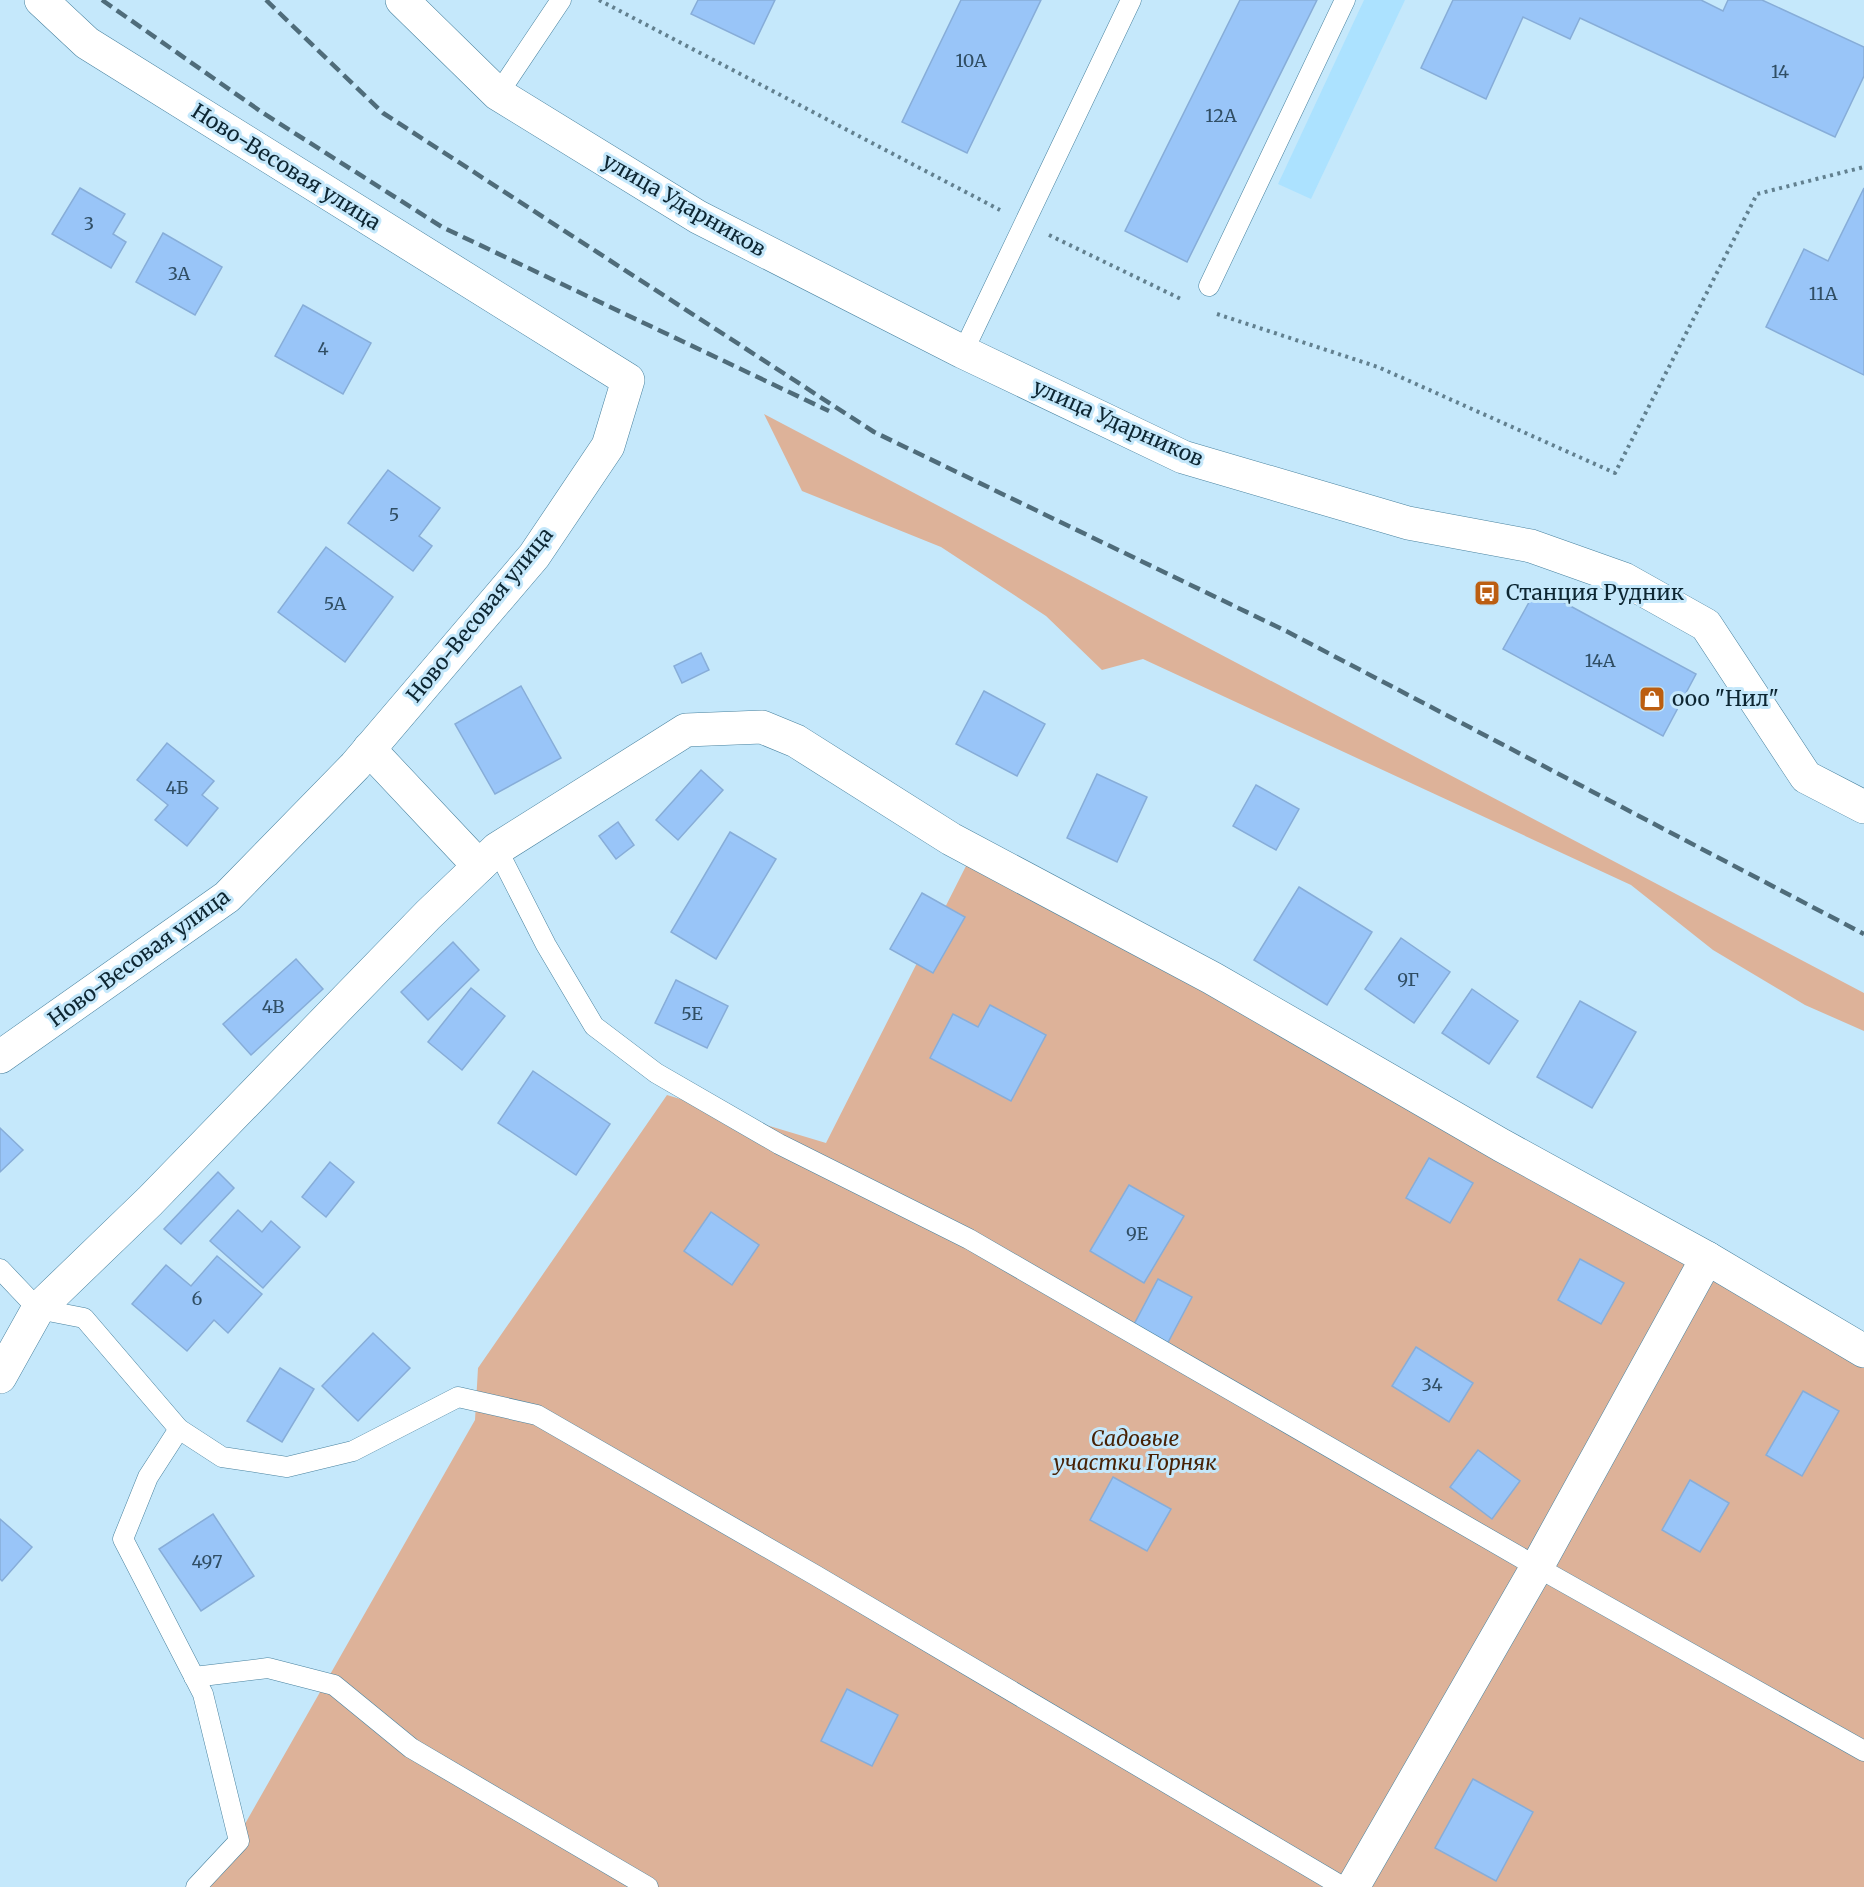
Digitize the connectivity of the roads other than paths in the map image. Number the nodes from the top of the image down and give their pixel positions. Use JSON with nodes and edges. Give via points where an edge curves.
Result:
{"nodes":[{"id":1,"x":41,"y":0,"type":"edge"},
{"id":2,"x":402,"y":0,"type":"edge"},
{"id":3,"x":561,"y":0,"type":"edge"},
{"id":4,"x":1131,"y":0,"type":"edge"},
{"id":5,"x":1345,"y":0,"type":"edge"},
{"id":6,"x":498,"y":94,"type":"junction"},
{"id":7,"x":1209,"y":286,"type":"dead end"},
{"id":8,"x":963,"y":352,"type":"junction"},
{"id":9,"x":369,"y":749,"type":"junction"},
{"id":10,"x":1864,"y":807,"type":"edge"},
{"id":11,"x":488,"y":858,"type":"junction"},
{"id":12,"x":0,"y":1058,"type":"edge"},
{"id":13,"x":1707,"y":1257,"type":"junction"},
{"id":14,"x":0,"y":1269,"type":"edge"},
{"id":15,"x":38,"y":1309,"type":"junction"},
{"id":16,"x":1864,"y":1351,"type":"edge"},
{"id":17,"x":0,"y":1377,"type":"edge"},
{"id":18,"x":179,"y":1429,"type":"junction"},
{"id":19,"x":1537,"y":1567,"type":"junction"},
{"id":20,"x":194,"y":1677,"type":"junction"},
{"id":21,"x":1864,"y":1751,"type":"edge"},
{"id":22,"x":196,"y":1887,"type":"edge"},
{"id":23,"x":648,"y":1887,"type":"edge"},
{"id":24,"x":1343,"y":1887,"type":"edge"},
{"id":25,"x":1353,"y":1887,"type":"edge"}],
"edges":[{"from":1,"to":9,"type":"street","name":"Ново-Весовая улица","via":[[87,43],[628,380],[608,446],[534,556]]},
{"from":2,"to":6,"type":"street","name":"улица Ударников"},
{"from":3,"to":6,"type":"lane"},
{"from":4,"to":8,"type":"lane"},
{"from":5,"to":7,"type":"lane"},
{"from":6,"to":8,"type":"street","name":"улица Ударников","via":[[698,217]]},
{"from":8,"to":10,"type":"street","name":"улица Ударников","via":[[1183,457],[1408,523],[1531,546],[1624,579],[1706,625],[1806,777]]},
{"from":9,"to":11,"type":"street"},
{"from":9,"to":12,"type":"street","name":"Ново-Весовая улица","via":[[227,897]]},
{"from":11,"to":13,"type":"street","via":[[686,730],[762,728],[796,741],[951,839],[1212,978],[1501,1145]]},
{"from":11,"to":15,"type":"street","via":[[150,1201]]},
{"from":11,"to":19,"type":"lane","via":[[594,1026],[656,1073],[779,1144],[969,1239]]},
{"from":13,"to":16,"type":"street"},
{"from":13,"to":19,"type":"street"},
{"from":14,"to":15,"type":"lane"},
{"from":15,"to":17,"type":"street"},
{"from":15,"to":18,"type":"lane","via":[[84,1318]]},
{"from":18,"to":20,"type":"lane","via":[[148,1477],[123,1539]]},
{"from":18,"to":24,"type":"lane","via":[[222,1457],[288,1467],[353,1451],[458,1397],[537,1415]]},
{"from":19,"to":21,"type":"lane"},
{"from":19,"to":25,"type":"street"},
{"from":20,"to":22,"type":"lane","via":[[203,1694],[239,1841]]},
{"from":20,"to":23,"type":"lane","via":[[268,1668],[334,1685],[411,1748]]}]}
